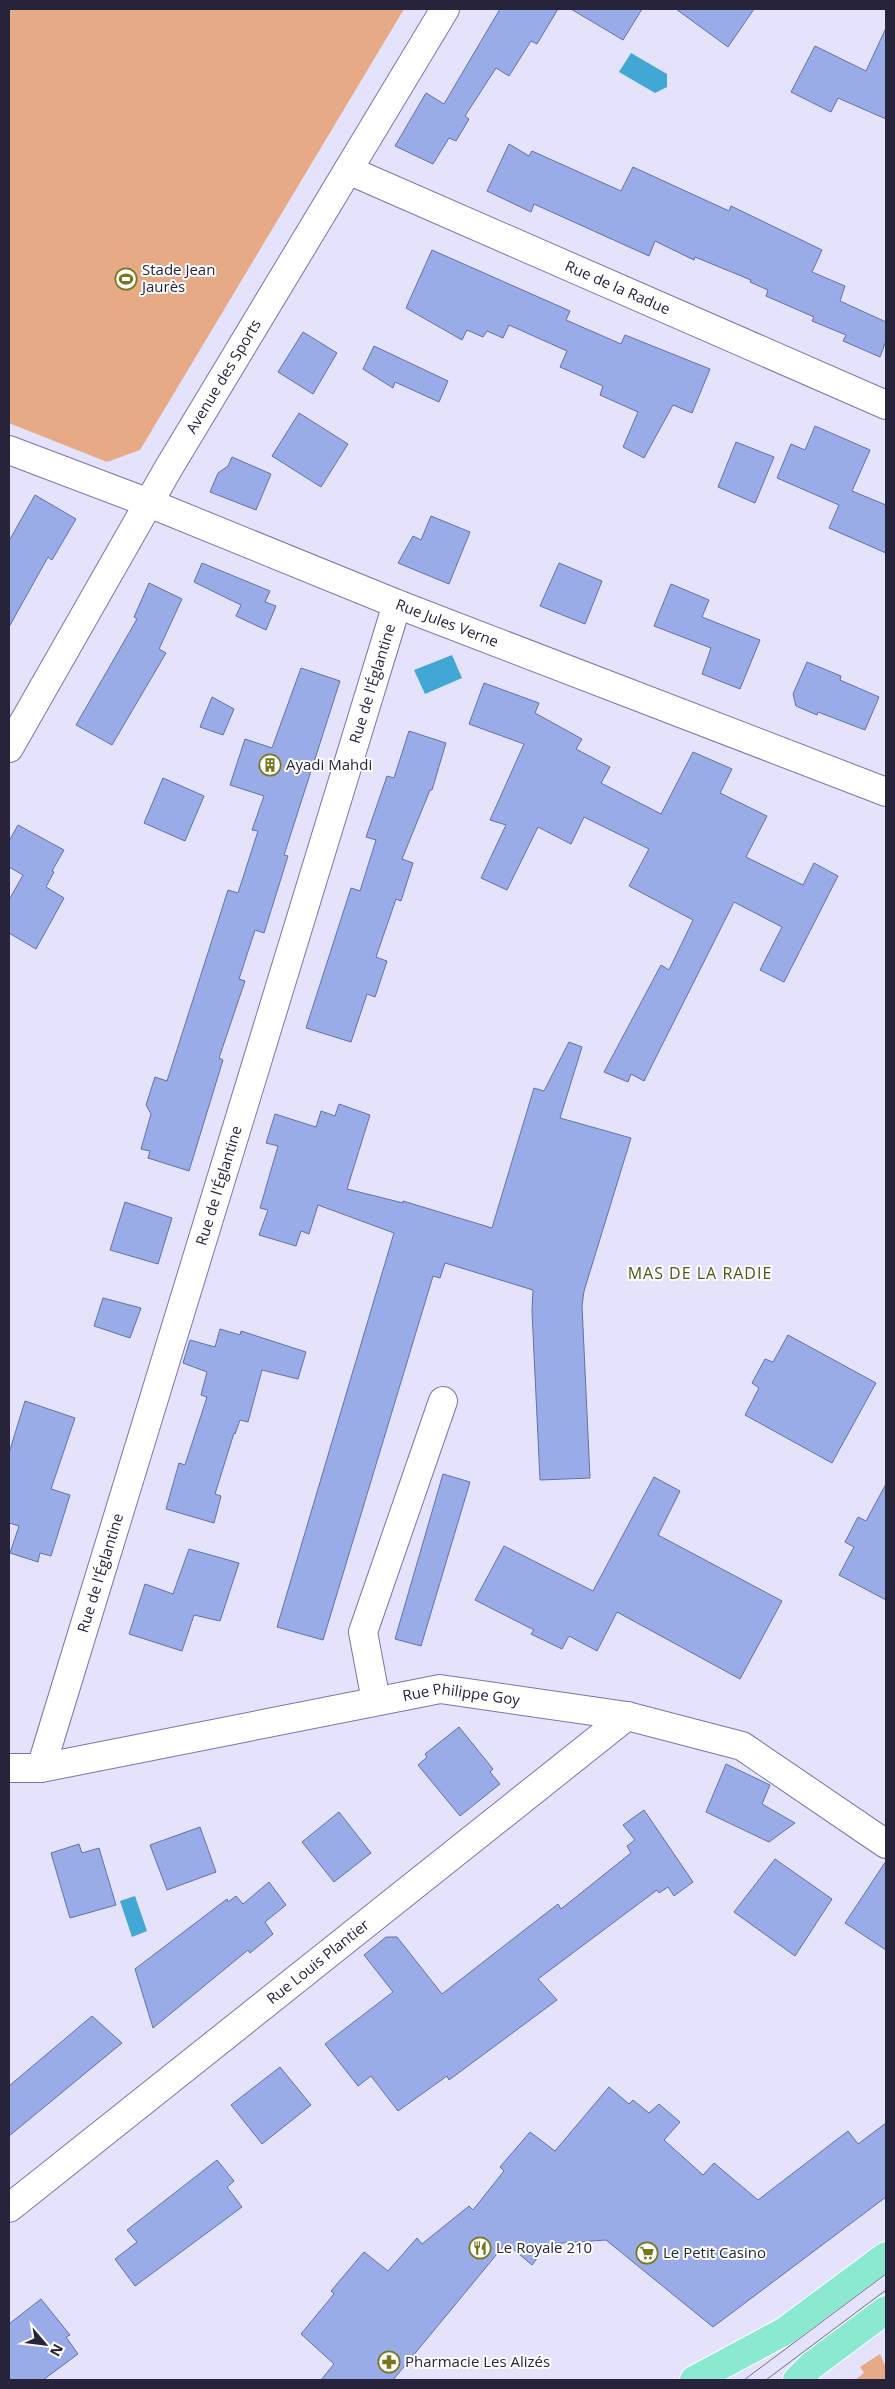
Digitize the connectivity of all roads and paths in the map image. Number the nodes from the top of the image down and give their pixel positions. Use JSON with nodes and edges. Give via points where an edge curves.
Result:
{"nodes":[{"id":1,"x":444,"y":9,"type":"edge"},
{"id":2,"x":348,"y":170,"type":"junction"},
{"id":3,"x":886,"y":405,"type":"edge"},
{"id":4,"x":9,"y":450,"type":"edge"},
{"id":5,"x":149,"y":503,"type":"junction"},
{"id":6,"x":397,"y":604,"type":"junction"},
{"id":7,"x":9,"y":748,"type":"edge"},
{"id":8,"x":886,"y":792,"type":"edge"},
{"id":9,"x":443,"y":1401,"type":"dead end"},
{"id":10,"x":376,"y":1701,"type":"junction"},
{"id":11,"x":627,"y":1716,"type":"junction"},
{"id":12,"x":9,"y":1768,"type":"edge"},
{"id":13,"x":41,"y":1768,"type":"junction"},
{"id":14,"x":886,"y":1844,"type":"edge"},
{"id":15,"x":9,"y":2208,"type":"edge"},
{"id":16,"x":886,"y":2256,"type":"edge"},
{"id":17,"x":886,"y":2310,"type":"edge"},
{"id":18,"x":697,"y":2379,"type":"edge"},
{"id":19,"x":797,"y":2380,"type":"edge"}],
"edges":[{"from":1,"to":2,"type":"street","name":"Avenue des Sports"},
{"from":2,"to":3,"type":"street","name":"Rue de la Radue"},
{"from":2,"to":5,"type":"street","name":"Avenue des Sports"},
{"from":4,"to":5,"type":"street","name":"Rue Jules Verne"},
{"from":5,"to":6,"type":"street","name":"Rue Jules Verne"},
{"from":5,"to":7,"type":"street","name":"Avenue des Sports"},
{"from":6,"to":8,"type":"street","name":"Rue Jules Verne"},
{"from":6,"to":13,"type":"street","name":"Rue de l'Églantine"},
{"from":9,"to":10,"type":"street","via":[[363,1632]]},
{"from":10,"to":11,"type":"street","name":"Rue Philippe Goy","via":[[440,1689]]},
{"from":10,"to":13,"type":"street","name":"Rue Philippe Goy"},
{"from":11,"to":14,"type":"street","name":"Rue Philippe Goy","via":[[742,1746]]},
{"from":11,"to":15,"type":"street","name":"Rue Louis Plantier"},
{"from":12,"to":13,"type":"street","name":"Rue Philippe Goy"},
{"from":16,"to":18,"type":"main road","via":[[785,2331]]},
{"from":17,"to":19,"type":"main road"}]}
